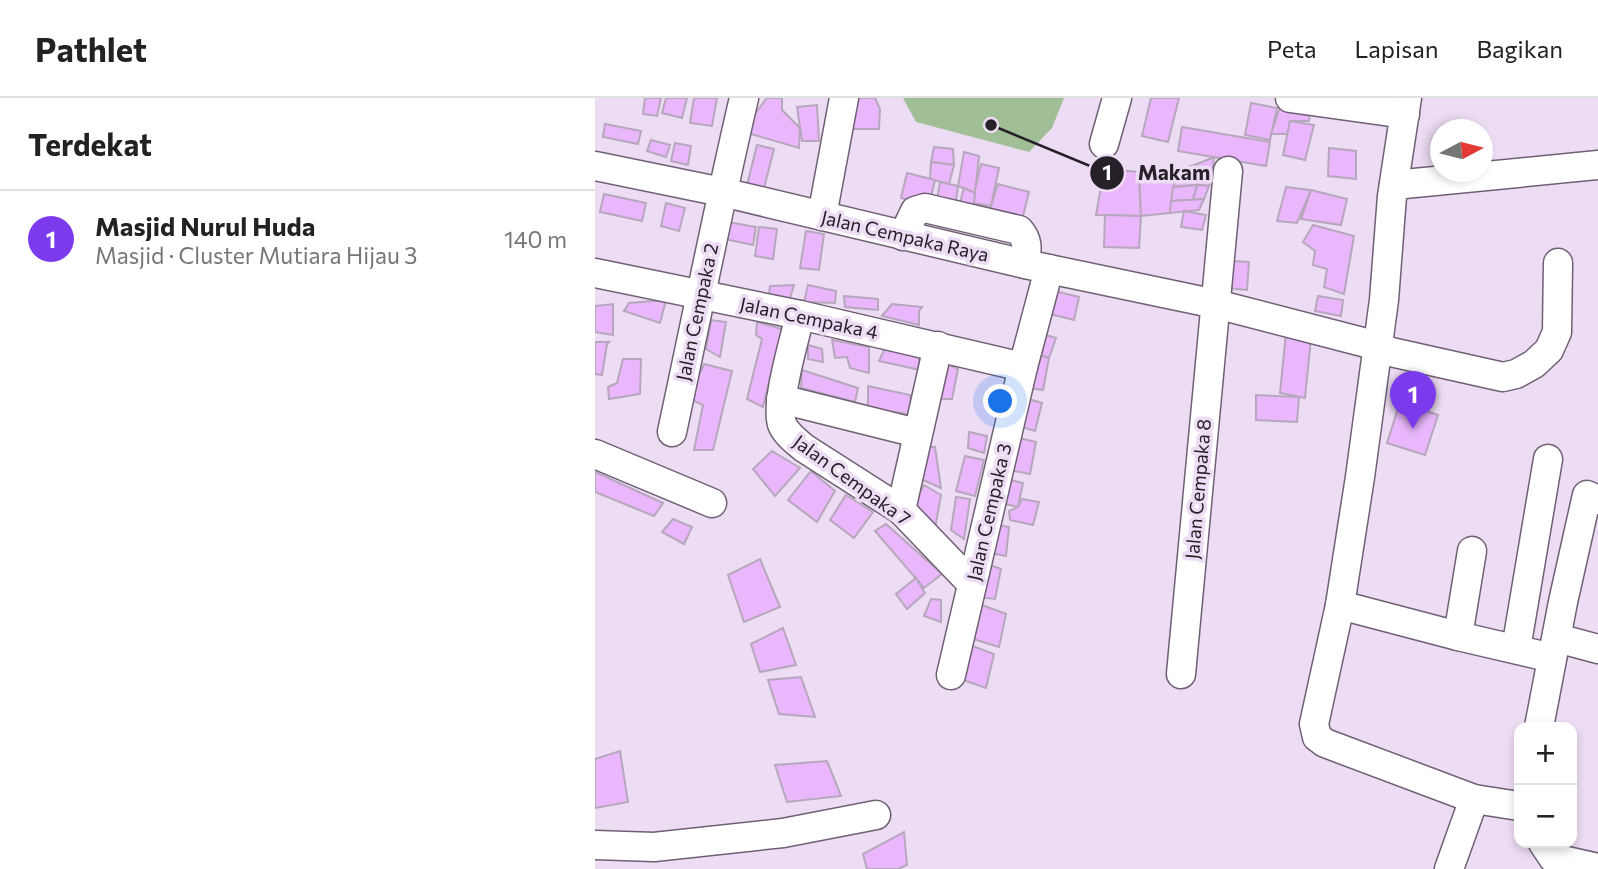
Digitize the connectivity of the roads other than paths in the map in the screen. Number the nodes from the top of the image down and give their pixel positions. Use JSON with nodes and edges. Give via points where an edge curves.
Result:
{"nodes":[{"id":1,"x":744,"y":98,"type":"edge"},
{"id":2,"x":844,"y":98,"type":"edge"},
{"id":3,"x":1117,"y":98,"type":"edge"},
{"id":4,"x":1290,"y":98,"type":"edge"},
{"id":5,"x":1406,"y":106,"type":"edge"},
{"id":6,"x":1104,"y":144,"type":"dead end"},
{"id":7,"x":1598,"y":164,"type":"edge"},
{"id":8,"x":595,"y":166,"type":"edge"},
{"id":9,"x":1228,"y":171,"type":"dead end"},
{"id":10,"x":1394,"y":185,"type":"junction"},
{"id":11,"x":722,"y":192,"type":"junction"},
{"id":12,"x":822,"y":216,"type":"junction"},
{"id":13,"x":1558,"y":263,"type":"dead end"},
{"id":14,"x":1037,"y":266,"type":"junction"},
{"id":15,"x":597,"y":280,"type":"edge"},
{"id":16,"x":702,"y":295,"type":"junction"},
{"id":17,"x":1216,"y":304,"type":"junction"},
{"id":18,"x":800,"y":315,"type":"junction"},
{"id":19,"x":938,"y":346,"type":"junction"},
{"id":20,"x":1378,"y":346,"type":"junction"},
{"id":21,"x":1023,"y":368,"type":"junction"},
{"id":22,"x":781,"y":399,"type":"junction"},
{"id":23,"x":672,"y":432,"type":"dead end"},
{"id":24,"x":917,"y":433,"type":"junction"},
{"id":25,"x":595,"y":454,"type":"edge"},
{"id":26,"x":1548,"y":460,"type":"dead end"},
{"id":27,"x":1592,"y":498,"type":"edge"},
{"id":28,"x":712,"y":503,"type":"dead end"},
{"id":29,"x":901,"y":510,"type":"junction"},
{"id":30,"x":1472,"y":551,"type":"dead end"},
{"id":31,"x":972,"y":584,"type":"junction"},
{"id":32,"x":1340,"y":605,"type":"junction"},
{"id":33,"x":1458,"y":636,"type":"junction"},
{"id":34,"x":1555,"y":648,"type":"junction"},
{"id":35,"x":1516,"y":649,"type":"junction"},
{"id":36,"x":1598,"y":649,"type":"edge"},
{"id":37,"x":1181,"y":674,"type":"dead end"},
{"id":38,"x":951,"y":675,"type":"dead end"},
{"id":39,"x":1540,"y":722,"type":"edge"},
{"id":40,"x":1474,"y":799,"type":"junction"},
{"id":41,"x":1514,"y":805,"type":"edge"},
{"id":42,"x":876,"y":815,"type":"dead end"},
{"id":43,"x":595,"y":845,"type":"edge"},
{"id":44,"x":1546,"y":848,"type":"edge"},
{"id":45,"x":653,"y":858,"type":"edge"},
{"id":46,"x":1598,"y":868,"type":"edge"},
{"id":47,"x":1450,"y":869,"type":"edge"}],
"edges":[{"from":1,"to":11,"type":"street","name":"Jalan Cempaka 2"},
{"from":2,"to":12,"type":"street"},
{"from":3,"to":6,"type":"street"},
{"from":4,"to":5,"type":"street"},
{"from":5,"to":10,"type":"street"},
{"from":7,"to":10,"type":"street"},
{"from":8,"to":11,"type":"street","name":"Jalan Cempaka Raya"},
{"from":9,"to":17,"type":"street","name":"Jalan Cempaka 8"},
{"from":10,"to":20,"type":"street"},
{"from":11,"to":12,"type":"street","name":"Jalan Cempaka Raya"},
{"from":11,"to":16,"type":"street","name":"Jalan Cempaka 2"},
{"from":12,"to":14,"type":"street","name":"Jalan Cempaka Raya"},
{"from":13,"to":20,"type":"street","name":"Jalan Cempaka Raya","via":[[1557,332],[1549,350],[1516,374],[1503,377]]},
{"from":14,"to":17,"type":"street","name":"Jalan Cempaka Raya"},
{"from":14,"to":21,"type":"street","name":"Jalan Cempaka 3"},
{"from":15,"to":16,"type":"street","name":"Jalan Cempaka 4"},
{"from":16,"to":18,"type":"street","name":"Jalan Cempaka 4"},
{"from":16,"to":23,"type":"street","name":"Jalan Cempaka 2"},
{"from":17,"to":20,"type":"street","name":"Jalan Cempaka Raya"},
{"from":17,"to":37,"type":"street","name":"Jalan Cempaka 8"},
{"from":18,"to":19,"type":"street","name":"Jalan Cempaka 4"},
{"from":18,"to":22,"type":"street","name":"Jalan Cempaka 7"},
{"from":19,"to":21,"type":"street","name":"Jalan Cempaka 4"},
{"from":19,"to":24,"type":"street"},
{"from":20,"to":32,"type":"street"},
{"from":21,"to":31,"type":"street","name":"Jalan Cempaka 3"},
{"from":22,"to":24,"type":"street"},
{"from":22,"to":29,"type":"street","name":"Jalan Cempaka 7","via":[[780,414],[790,437]]},
{"from":24,"to":29,"type":"street"},
{"from":25,"to":28,"type":"street"},
{"from":26,"to":35,"type":"street"},
{"from":27,"to":34,"type":"street"},
{"from":29,"to":31,"type":"street","name":"Jalan Cempaka 7"},
{"from":30,"to":33,"type":"street"},
{"from":31,"to":38,"type":"street","name":"Jalan Cempaka 3"},
{"from":32,"to":33,"type":"street"},
{"from":32,"to":40,"type":"street","via":[[1314,724],[1317,737]]},
{"from":33,"to":35,"type":"street"},
{"from":34,"to":35,"type":"street"},
{"from":34,"to":36,"type":"street"},
{"from":34,"to":39,"type":"street"},
{"from":40,"to":41,"type":"street"},
{"from":40,"to":47,"type":"street"},
{"from":42,"to":45,"type":"street"},
{"from":43,"to":45,"type":"street"},
{"from":44,"to":46,"type":"street","via":[[1553,859]]}]}
